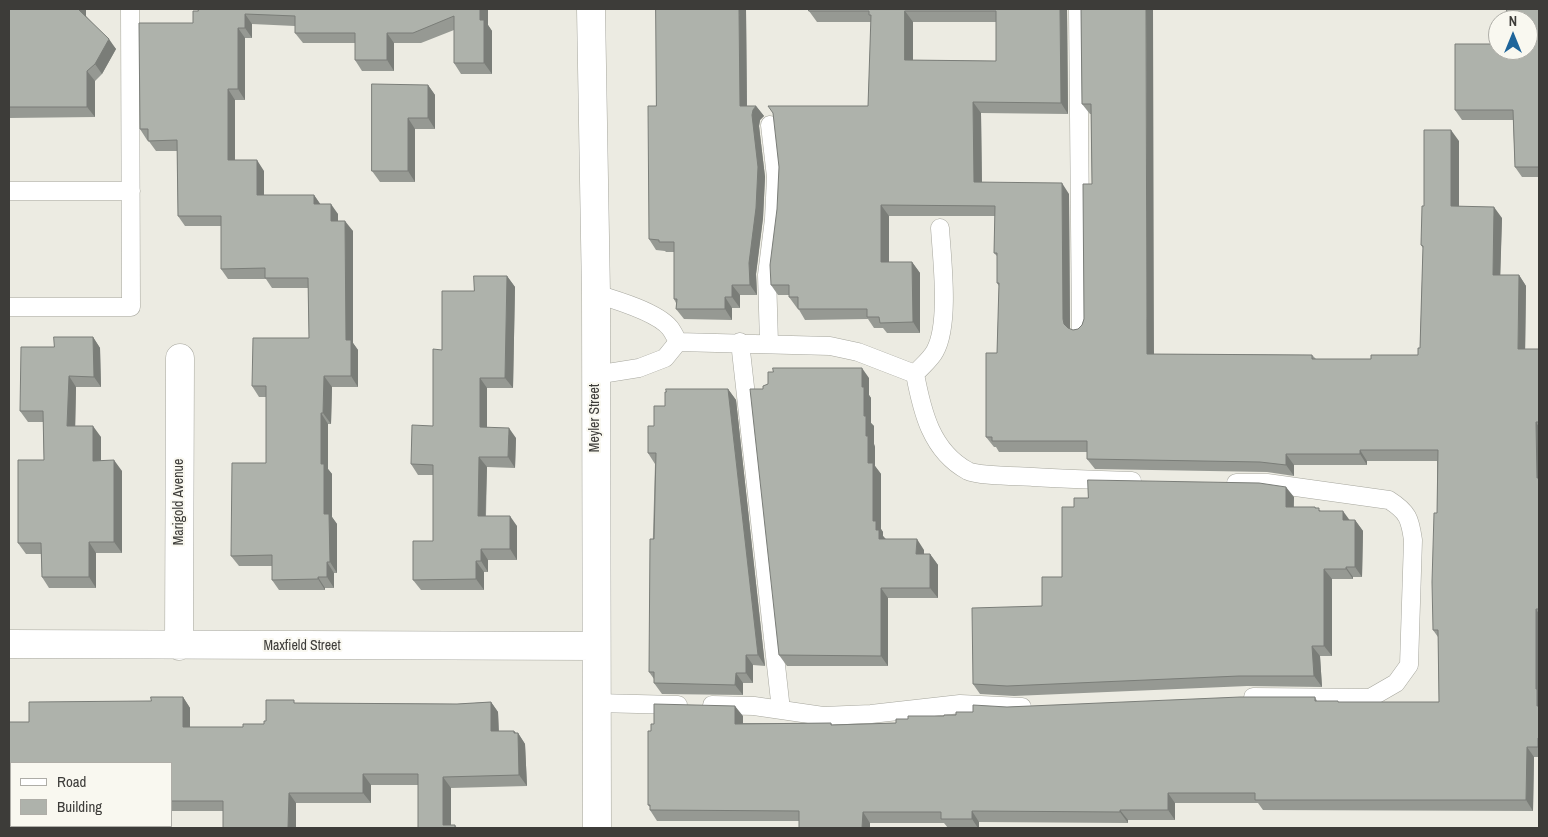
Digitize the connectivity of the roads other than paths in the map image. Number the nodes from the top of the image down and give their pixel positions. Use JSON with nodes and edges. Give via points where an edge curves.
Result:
{"nodes":[{"id":1,"x":130,"y":9,"type":"edge"},
{"id":2,"x":591,"y":9,"type":"edge"},
{"id":3,"x":1078,"y":9,"type":"edge"},
{"id":4,"x":770,"y":125,"type":"edge"},
{"id":5,"x":9,"y":191,"type":"edge"},
{"id":6,"x":131,"y":191,"type":"junction"},
{"id":7,"x":940,"y":228,"type":"dead end"},
{"id":8,"x":596,"y":294,"type":"junction"},
{"id":9,"x":9,"y":307,"type":"edge"},
{"id":10,"x":1081,"y":330,"type":"edge"},
{"id":11,"x":678,"y":342,"type":"junction"},
{"id":12,"x":740,"y":342,"type":"junction"},
{"id":13,"x":770,"y":343,"type":"junction"},
{"id":14,"x":180,"y":358,"type":"dead end"},
{"id":15,"x":915,"y":374,"type":"junction"},
{"id":16,"x":595,"y":375,"type":"junction"},
{"id":17,"x":1147,"y":481,"type":"edge"},
{"id":18,"x":1221,"y":483,"type":"edge"},
{"id":19,"x":9,"y":644,"type":"edge"},
{"id":20,"x":178,"y":646,"type":"junction"},
{"id":21,"x":596,"y":646,"type":"junction"},
{"id":22,"x":1238,"y":698,"type":"edge"},
{"id":23,"x":596,"y":703,"type":"junction"},
{"id":24,"x":1043,"y":706,"type":"edge"},
{"id":25,"x":781,"y":710,"type":"junction"},
{"id":26,"x":597,"y":828,"type":"edge"}],
"edges":[{"from":1,"to":6,"type":"lane"},
{"from":2,"to":8,"type":"street","name":"Meyler Street"},
{"from":3,"to":10,"type":"lane"},
{"from":4,"to":13,"type":"lane","via":[[776,178],[767,275]]},
{"from":5,"to":6,"type":"lane"},
{"from":6,"to":9,"type":"lane","via":[[131,307]]},
{"from":7,"to":15,"type":"lane","via":[[942,333],[935,351]]},
{"from":8,"to":11,"type":"lane","via":[[648,314],[670,327]]},
{"from":8,"to":16,"type":"street","name":"Meyler Street"},
{"from":11,"to":12,"type":"lane"},
{"from":11,"to":16,"type":"lane","via":[[665,358],[639,368]]},
{"from":12,"to":13,"type":"lane"},
{"from":12,"to":25,"type":"lane"},
{"from":13,"to":15,"type":"lane","via":[[830,346],[858,352]]},
{"from":14,"to":20,"type":"street","name":"Marigold Avenue"},
{"from":15,"to":17,"type":"lane","via":[[928,428],[948,456],[969,472]]},
{"from":16,"to":21,"type":"street","name":"Meyler Street"},
{"from":18,"to":22,"type":"lane","via":[[1267,483],[1389,500],[1402,508],[1411,522],[1413,540],[1409,665],[1396,683],[1370,698]]},
{"from":19,"to":20,"type":"street","name":"Maxfield Street"},
{"from":20,"to":21,"type":"street","name":"Maxfield Street"},
{"from":21,"to":23,"type":"street","name":"Meyler Street"},
{"from":23,"to":25,"type":"lane","via":[[754,706]]},
{"from":23,"to":26,"type":"street","name":"Meyler Street"},
{"from":24,"to":25,"type":"lane","via":[[960,704],[823,716]]}]}
